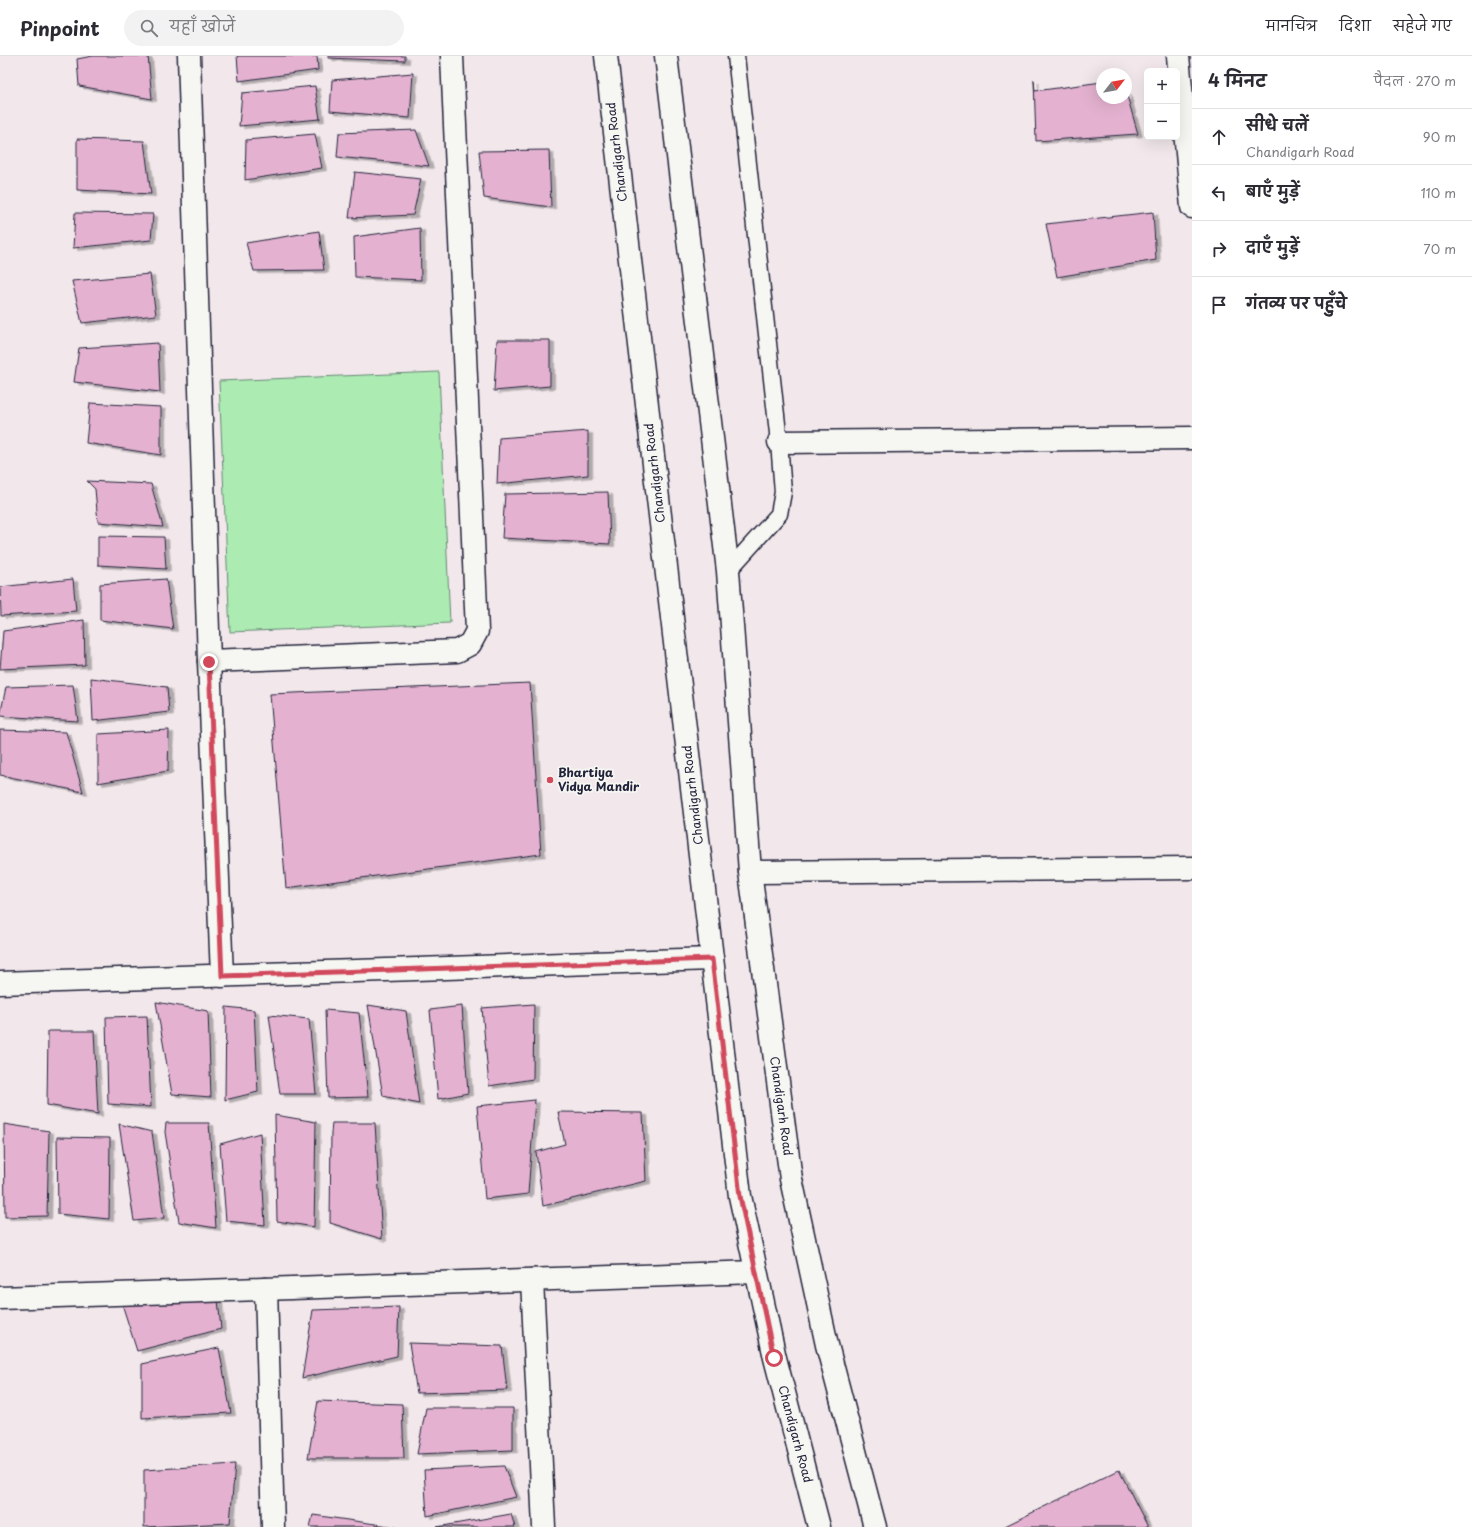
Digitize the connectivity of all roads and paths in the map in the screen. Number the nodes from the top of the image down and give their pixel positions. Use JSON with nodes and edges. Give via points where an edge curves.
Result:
{"nodes":[{"id":1,"x":189,"y":56,"type":"edge"},
{"id":2,"x":452,"y":56,"type":"edge"},
{"id":3,"x":606,"y":56,"type":"edge"},
{"id":4,"x":666,"y":56,"type":"edge"},
{"id":5,"x":736,"y":56,"type":"edge"},
{"id":6,"x":1178,"y":56,"type":"edge"},
{"id":7,"x":1192,"y":207,"type":"edge"},
{"id":8,"x":1192,"y":438,"type":"edge"},
{"id":9,"x":780,"y":442,"type":"junction"},
{"id":10,"x":728,"y":571,"type":"junction"},
{"id":11,"x":209,"y":662,"type":"junction"},
{"id":12,"x":1192,"y":868,"type":"edge"},
{"id":13,"x":750,"y":872,"type":"junction"},
{"id":14,"x":712,"y":959,"type":"junction"},
{"id":15,"x":222,"y":976,"type":"junction"},
{"id":16,"x":0,"y":983,"type":"edge"},
{"id":17,"x":756,"y":1272,"type":"junction"},
{"id":18,"x":532,"y":1280,"type":"junction"},
{"id":19,"x":266,"y":1289,"type":"junction"},
{"id":20,"x":0,"y":1298,"type":"edge"},
{"id":21,"x":273,"y":1527,"type":"edge"},
{"id":22,"x":544,"y":1527,"type":"edge"},
{"id":23,"x":820,"y":1527,"type":"edge"},
{"id":24,"x":875,"y":1527,"type":"edge"}],
"edges":[{"from":1,"to":11,"type":"street"},
{"from":2,"to":11,"type":"street","via":[[477,631],[470,644],[457,651]]},
{"from":3,"to":14,"type":"street","name":"Chandigarh Road"},
{"from":4,"to":10,"type":"street","name":"Chandigarh Road"},
{"from":5,"to":9,"type":"lane"},
{"from":6,"to":7,"type":"street"},
{"from":8,"to":9,"type":"street"},
{"from":9,"to":10,"type":"lane","via":[[783,492],[779,514]]},
{"from":10,"to":13,"type":"street","name":"Chandigarh Road"},
{"from":11,"to":15,"type":"street"},
{"from":12,"to":13,"type":"street"},
{"from":13,"to":24,"type":"street","name":"Chandigarh Road","via":[[791,1179],[827,1345]]},
{"from":14,"to":15,"type":"street"},
{"from":14,"to":17,"type":"street","name":"Chandigarh Road","via":[[740,1196]]},
{"from":15,"to":16,"type":"street"},
{"from":17,"to":18,"type":"street"},
{"from":17,"to":23,"type":"street","name":"Chandigarh Road","via":[[774,1358]]},
{"from":18,"to":19,"type":"street"},
{"from":18,"to":22,"type":"street"},
{"from":19,"to":20,"type":"street"},
{"from":19,"to":21,"type":"street"}]}
